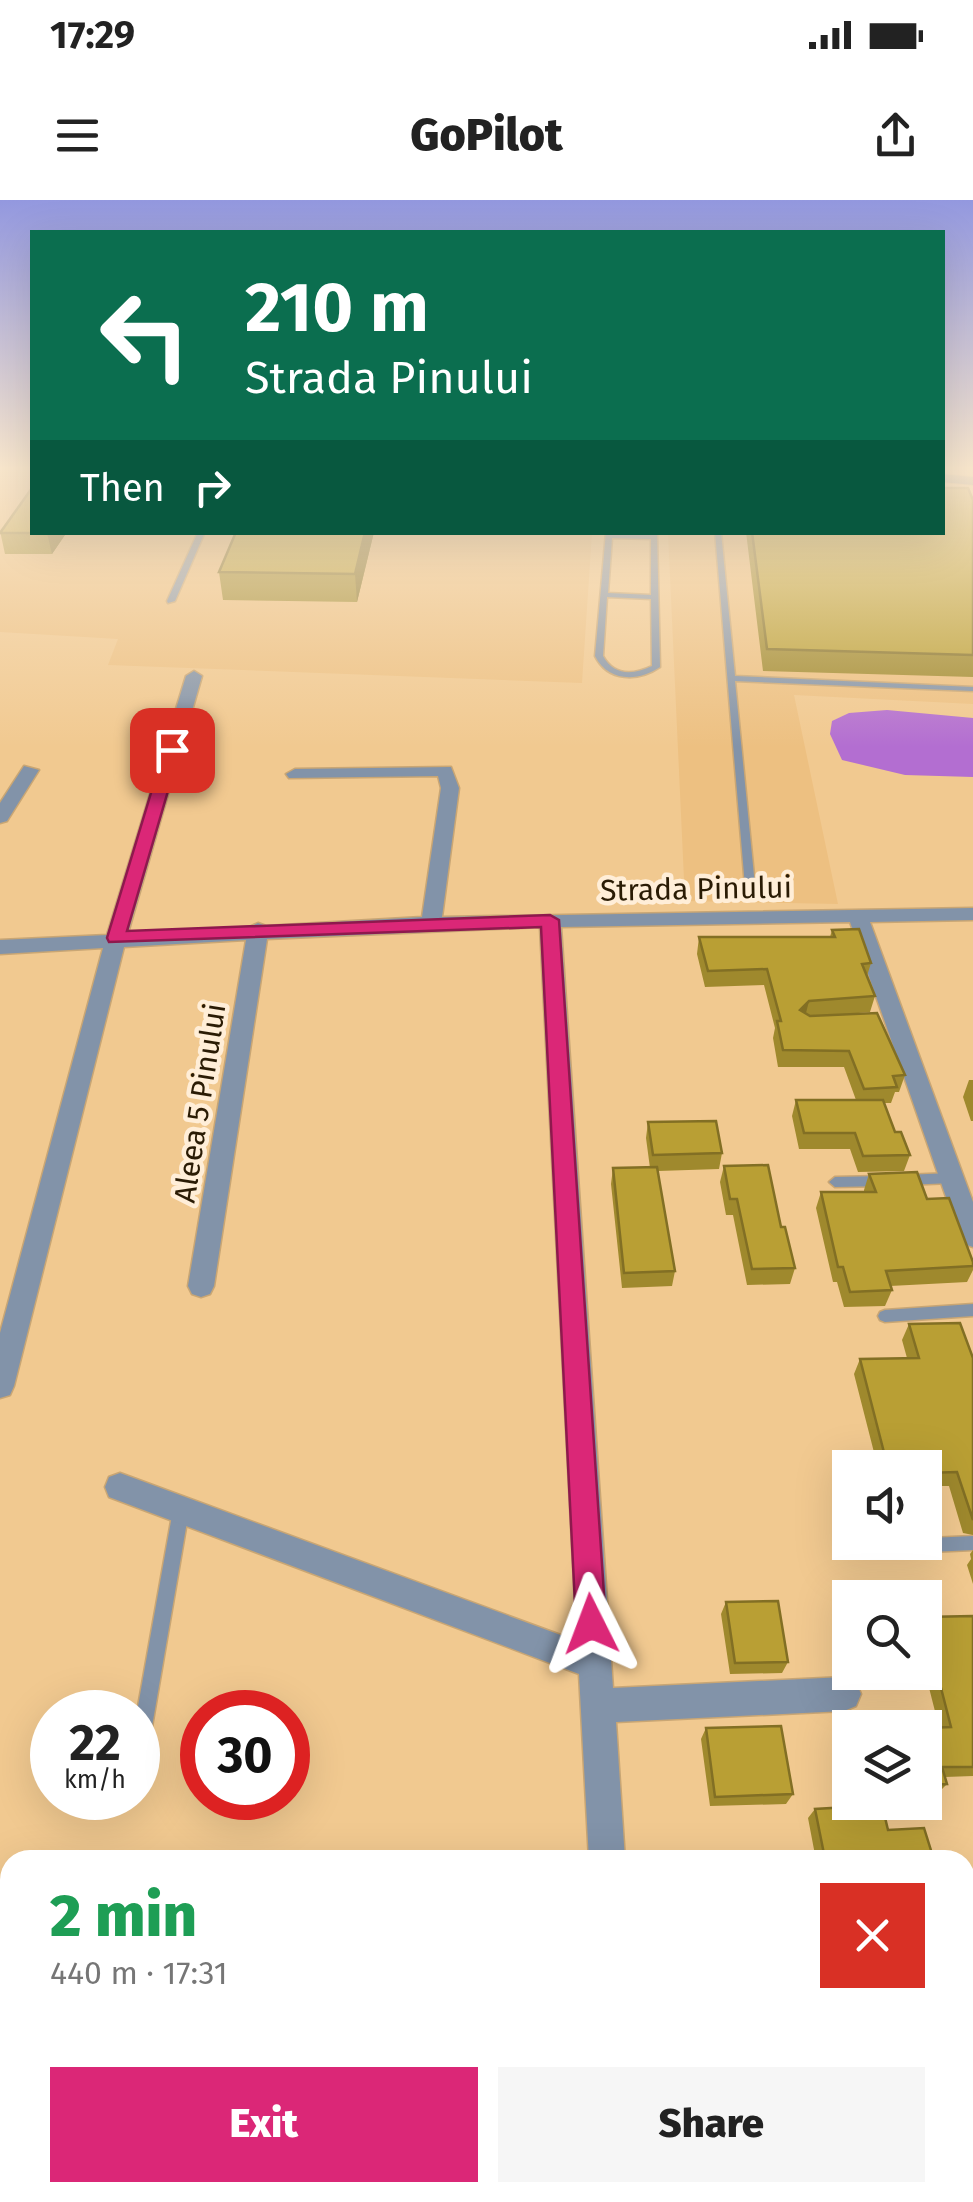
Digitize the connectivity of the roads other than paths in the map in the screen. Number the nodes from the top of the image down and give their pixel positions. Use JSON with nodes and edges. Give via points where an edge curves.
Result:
{"nodes":[{"id":1,"x":190,"y":559,"type":"edge"},
{"id":2,"x":607,"y":559,"type":"edge"},
{"id":3,"x":654,"y":559,"type":"edge"},
{"id":4,"x":721,"y":559,"type":"edge"},
{"id":5,"x":604,"y":595,"type":"junction"},
{"id":6,"x":655,"y":597,"type":"junction"},
{"id":7,"x":172,"y":601,"type":"dead end"},
{"id":8,"x":194,"y":676,"type":"dead end"},
{"id":9,"x":732,"y":678,"type":"junction"},
{"id":10,"x":973,"y":689,"type":"edge"},
{"id":11,"x":30,"y":770,"type":"dead end"},
{"id":12,"x":295,"y":774,"type":"dead end"},
{"id":13,"x":0,"y":818,"type":"edge"},
{"id":14,"x":750,"y":886,"type":"dead end"},
{"id":15,"x":973,"y":914,"type":"edge"},
{"id":16,"x":858,"y":916,"type":"junction"},
{"id":17,"x":550,"y":920,"type":"junction"},
{"id":18,"x":431,"y":923,"type":"junction"},
{"id":19,"x":258,"y":929,"type":"junction"},
{"id":20,"x":116,"y":938,"type":"junction"},
{"id":21,"x":0,"y":946,"type":"edge"},
{"id":22,"x":952,"y":1178,"type":"junction"},
{"id":23,"x":835,"y":1182,"type":"dead end"},
{"id":24,"x":973,"y":1237,"type":"edge"},
{"id":25,"x":201,"y":1286,"type":"dead end"},
{"id":26,"x":973,"y":1310,"type":"edge"},
{"id":27,"x":885,"y":1316,"type":"dead end"},
{"id":28,"x":0,"y":1386,"type":"edge"},
{"id":29,"x":120,"y":1487,"type":"dead end"},
{"id":30,"x":181,"y":1510,"type":"junction"},
{"id":31,"x":973,"y":1543,"type":"edge"},
{"id":32,"x":942,"y":1544,"type":"edge"},
{"id":33,"x":593,"y":1663,"type":"junction"},
{"id":34,"x":150,"y":1690,"type":"edge"},
{"id":35,"x":844,"y":1694,"type":"dead end"},
{"id":36,"x":596,"y":1706,"type":"junction"},
{"id":37,"x":606,"y":1850,"type":"edge"}],
"edges":[{"from":1,"to":7,"type":"lane"},
{"from":2,"to":5,"type":"lane"},
{"from":3,"to":6,"type":"lane"},
{"from":4,"to":9,"type":"lane"},
{"from":5,"to":6,"type":"lane"},
{"from":5,"to":6,"type":"lane","via":[[599,656],[618,675],[656,667]]},
{"from":8,"to":20,"type":"street"},
{"from":9,"to":10,"type":"lane"},
{"from":9,"to":14,"type":"lane"},
{"from":11,"to":13,"type":"street"},
{"from":12,"to":18,"type":"street","via":[[446,771],[450,788]]},
{"from":15,"to":16,"type":"street","name":"Strada Pinului"},
{"from":16,"to":17,"type":"street","name":"Strada Pinului"},
{"from":16,"to":22,"type":"street","via":[[886,1021]]},
{"from":17,"to":18,"type":"street","name":"Strada Pinului"},
{"from":17,"to":33,"type":"street"},
{"from":18,"to":19,"type":"street","name":"Strada Pinului"},
{"from":19,"to":20,"type":"street","name":"Strada Pinului"},
{"from":19,"to":25,"type":"street","name":"Aleea 5 Pinului"},
{"from":20,"to":21,"type":"street","name":"Strada Pinului"},
{"from":20,"to":28,"type":"street"},
{"from":22,"to":23,"type":"lane"},
{"from":22,"to":24,"type":"street"},
{"from":26,"to":27,"type":"lane"},
{"from":29,"to":30,"type":"street"},
{"from":30,"to":33,"type":"street"},
{"from":30,"to":34,"type":"lane"},
{"from":31,"to":32,"type":"lane"},
{"from":33,"to":36,"type":"street"},
{"from":35,"to":36,"type":"street"},
{"from":36,"to":37,"type":"street"}]}
